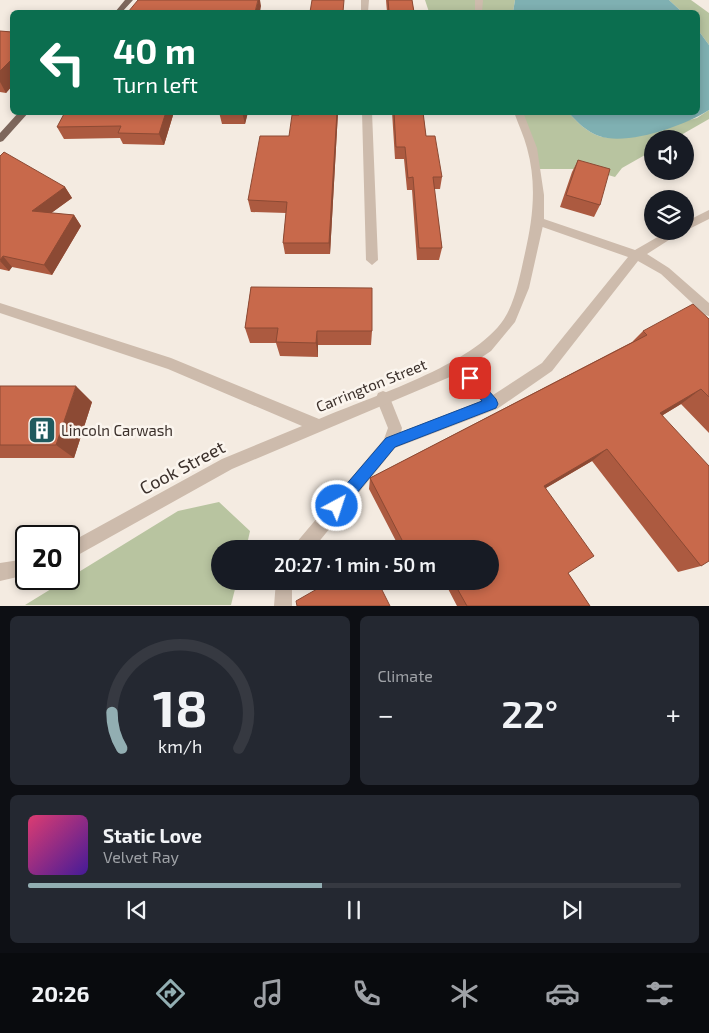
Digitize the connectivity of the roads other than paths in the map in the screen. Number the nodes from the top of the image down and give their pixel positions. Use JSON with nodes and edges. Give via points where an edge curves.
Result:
{"nodes":[{"id":1,"x":129,"y":0,"type":"edge"},
{"id":2,"x":120,"y":10,"type":"edge"},
{"id":3,"x":22,"y":115,"type":"edge"},
{"id":4,"x":367,"y":115,"type":"edge"},
{"id":5,"x":519,"y":115,"type":"edge"},
{"id":6,"x":0,"y":139,"type":"edge"},
{"id":7,"x":709,"y":214,"type":"edge"},
{"id":8,"x":538,"y":221,"type":"junction"},
{"id":9,"x":694,"y":223,"type":"edge"},
{"id":10,"x":662,"y":240,"type":"edge"},
{"id":11,"x":636,"y":255,"type":"junction"},
{"id":12,"x":372,"y":260,"type":"dead end"},
{"id":13,"x":0,"y":308,"type":"edge"},
{"id":14,"x":709,"y":311,"type":"edge"},
{"id":15,"x":459,"y":365,"type":"junction"},
{"id":16,"x":383,"y":398,"type":"junction"},
{"id":17,"x":492,"y":404,"type":"junction"},
{"id":18,"x":317,"y":425,"type":"junction"},
{"id":19,"x":390,"y":443,"type":"junction"},
{"id":20,"x":309,"y":540,"type":"edge"},
{"id":21,"x":80,"y":546,"type":"edge"},
{"id":22,"x":15,"y":569,"type":"edge"},
{"id":23,"x":0,"y":572,"type":"edge"},
{"id":24,"x":283,"y":590,"type":"edge"},
{"id":25,"x":283,"y":606,"type":"edge"}],
"edges":[{"from":1,"to":2,"type":"main road"},
{"from":3,"to":6,"type":"main road"},
{"from":4,"to":12,"type":"street"},
{"from":5,"to":8,"type":"street","name":"Carrington Street","via":[[532,148],[536,170]]},
{"from":7,"to":9,"type":"street"},
{"from":8,"to":11,"type":"street"},
{"from":8,"to":15,"type":"street","name":"Carrington Street","via":[[523,288],[509,322],[486,347]]},
{"from":10,"to":11,"type":"street"},
{"from":11,"to":14,"type":"street","via":[[665,271]]},
{"from":11,"to":17,"type":"street","via":[[547,367]]},
{"from":13,"to":18,"type":"street","name":"Carrington Street","via":[[172,364]]},
{"from":15,"to":16,"type":"street","name":"Carrington Street"},
{"from":15,"to":17,"type":"street"},
{"from":16,"to":18,"type":"street","name":"Carrington Street"},
{"from":16,"to":19,"type":"street","via":[[395,428]]},
{"from":17,"to":19,"type":"street"},
{"from":18,"to":21,"type":"street","name":"Cook Street","via":[[227,464]]},
{"from":19,"to":20,"type":"street"},
{"from":22,"to":23,"type":"street"},
{"from":24,"to":25,"type":"street"}]}
